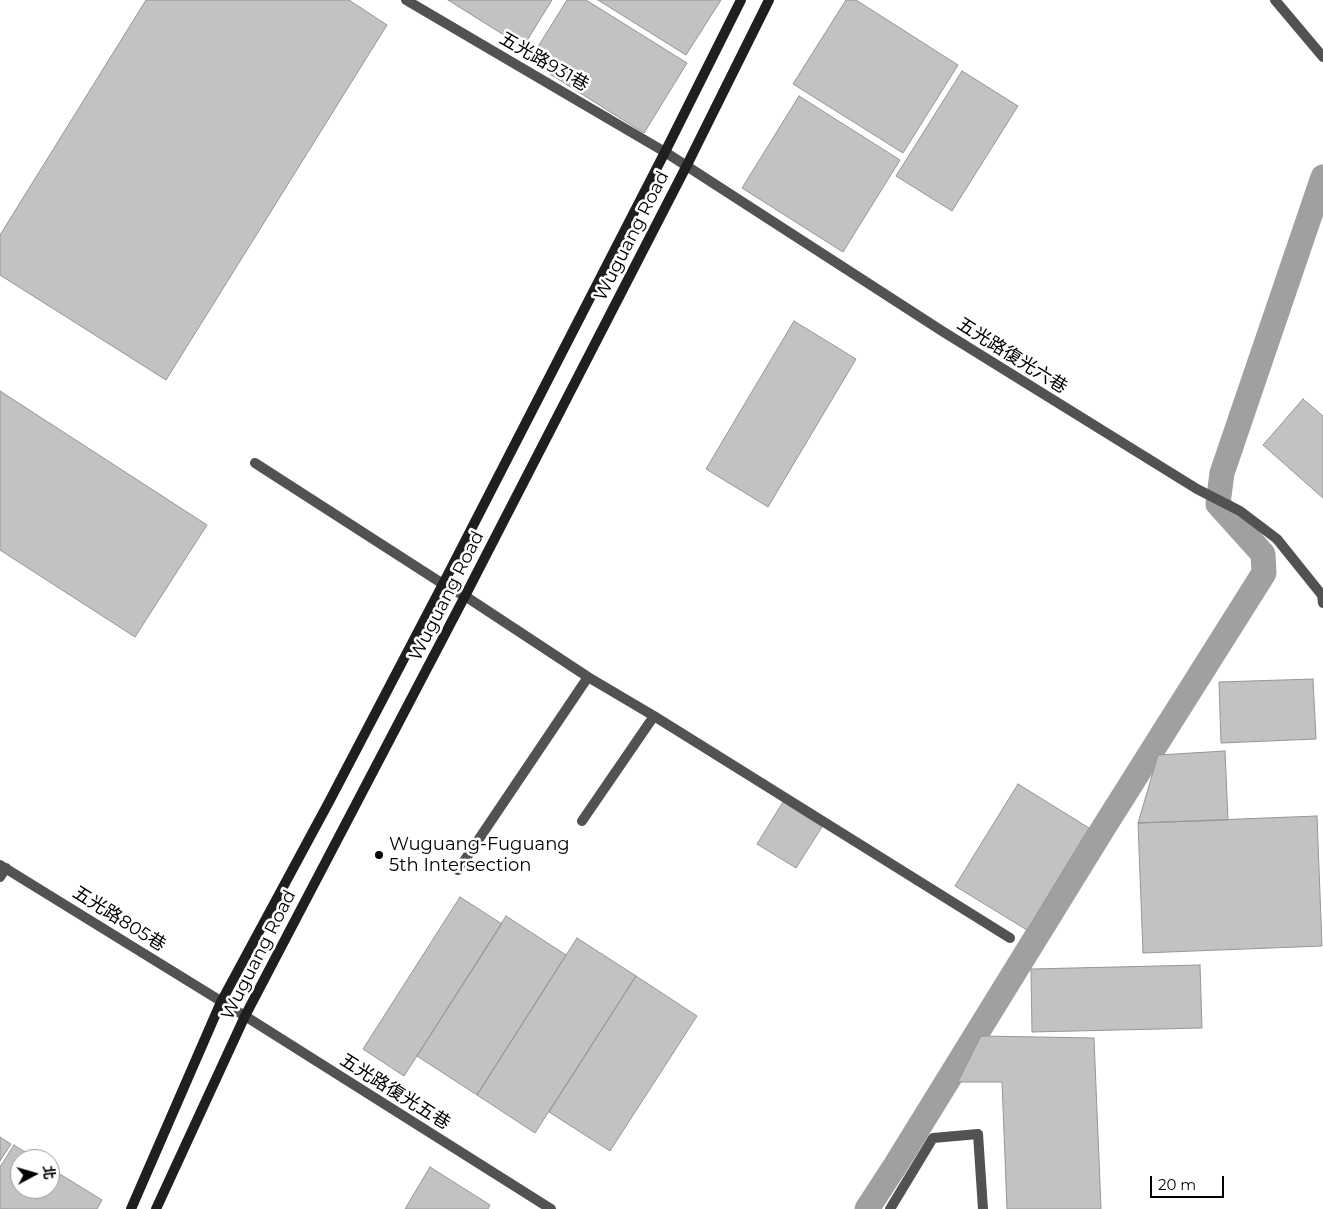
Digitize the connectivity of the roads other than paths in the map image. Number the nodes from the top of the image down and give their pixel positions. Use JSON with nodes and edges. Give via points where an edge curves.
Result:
{"nodes":[{"id":1,"x":406,"y":0,"type":"edge"},
{"id":2,"x":741,"y":0,"type":"edge"},
{"id":3,"x":769,"y":0,"type":"edge"},
{"id":4,"x":1275,"y":0,"type":"edge"},
{"id":5,"x":1323,"y":56,"type":"edge"},
{"id":6,"x":665,"y":152,"type":"junction"},
{"id":7,"x":686,"y":167,"type":"junction"},
{"id":8,"x":255,"y":463,"type":"dead end"},
{"id":9,"x":443,"y":584,"type":"junction"},
{"id":10,"x":1323,"y":595,"type":"edge"},
{"id":11,"x":465,"y":596,"type":"junction"},
{"id":12,"x":1323,"y":604,"type":"edge"},
{"id":13,"x":588,"y":677,"type":"junction"},
{"id":14,"x":654,"y":716,"type":"junction"},
{"id":15,"x":582,"y":822,"type":"dead end"},
{"id":16,"x":2,"y":870,"type":"edge"},
{"id":17,"x":458,"y":870,"type":"dead end"},
{"id":18,"x":1010,"y":938,"type":"dead end"},
{"id":19,"x":221,"y":1002,"type":"junction"},
{"id":20,"x":245,"y":1016,"type":"junction"},
{"id":21,"x":131,"y":1209,"type":"edge"},
{"id":22,"x":156,"y":1209,"type":"edge"},
{"id":23,"x":550,"y":1209,"type":"edge"},
{"id":24,"x":890,"y":1209,"type":"edge"},
{"id":25,"x":983,"y":1209,"type":"edge"}],
"edges":[{"from":1,"to":6,"type":"lane","name":"五光路931巷"},
{"from":2,"to":6,"type":"main road","name":"Wuguang Road"},
{"from":3,"to":7,"type":"main road","name":"Wuguang Road"},
{"from":4,"to":5,"type":"lane"},
{"from":6,"to":7,"type":"lane","name":"五光路復光六巷"},
{"from":6,"to":9,"type":"main road","name":"Wuguang Road"},
{"from":7,"to":10,"type":"lane","name":"五光路復光六巷","via":[[1197,490],[1240,511],[1277,539]]},
{"from":7,"to":11,"type":"main road","name":"Wuguang Road"},
{"from":8,"to":9,"type":"lane"},
{"from":9,"to":11,"type":"lane"},
{"from":9,"to":19,"type":"main road","name":"Wuguang Road"},
{"from":10,"to":12,"type":"lane","name":"五光路復光六巷"},
{"from":11,"to":13,"type":"lane"},
{"from":11,"to":20,"type":"main road","name":"Wuguang Road"},
{"from":13,"to":14,"type":"lane"},
{"from":13,"to":17,"type":"lane"},
{"from":14,"to":15,"type":"lane"},
{"from":14,"to":18,"type":"lane"},
{"from":16,"to":19,"type":"lane","name":"五光路805巷"},
{"from":19,"to":20,"type":"lane","name":"五光路復光五巷"},
{"from":19,"to":21,"type":"main road","name":"Wuguang Road"},
{"from":20,"to":22,"type":"main road","name":"Wuguang Road"},
{"from":20,"to":23,"type":"lane","name":"五光路復光五巷"},
{"from":24,"to":25,"type":"lane","via":[[933,1138],[978,1134]]}]}
